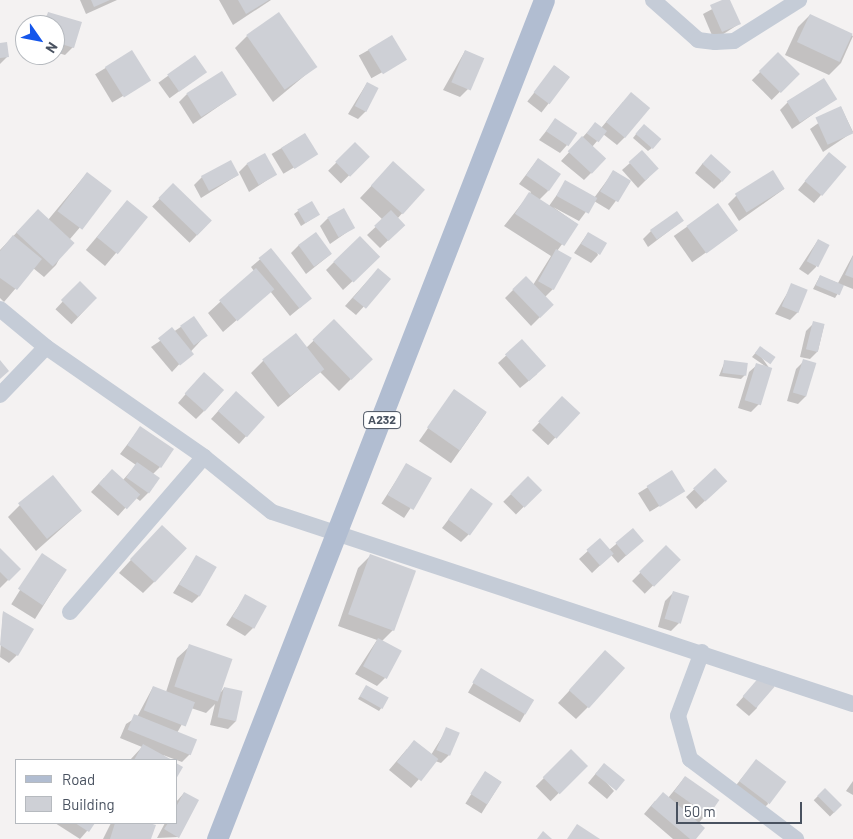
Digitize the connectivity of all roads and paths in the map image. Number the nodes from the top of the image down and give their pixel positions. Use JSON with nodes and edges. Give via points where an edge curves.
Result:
{"nodes":[{"id":1,"x":544,"y":0,"type":"edge"},
{"id":2,"x":654,"y":0,"type":"edge"},
{"id":3,"x":799,"y":0,"type":"edge"},
{"id":4,"x":0,"y":309,"type":"edge"},
{"id":5,"x":46,"y":347,"type":"junction"},
{"id":6,"x":0,"y":395,"type":"edge"},
{"id":7,"x":204,"y":457,"type":"junction"},
{"id":8,"x":337,"y":536,"type":"junction"},
{"id":9,"x":70,"y":612,"type":"dead end"},
{"id":10,"x":702,"y":652,"type":"junction"},
{"id":11,"x":853,"y":704,"type":"edge"},
{"id":12,"x":217,"y":839,"type":"edge"},
{"id":13,"x":796,"y":839,"type":"edge"}],
"edges":[{"from":1,"to":8,"type":"main road","number":"A232"},
{"from":2,"to":3,"type":"street","via":[[698,40],[734,42]]},
{"from":4,"to":5,"type":"street"},
{"from":5,"to":6,"type":"street"},
{"from":5,"to":7,"type":"street"},
{"from":7,"to":8,"type":"street","via":[[272,512]]},
{"from":7,"to":9,"type":"street"},
{"from":8,"to":10,"type":"street"},
{"from":8,"to":12,"type":"main road","number":"A232"},
{"from":10,"to":11,"type":"street"},
{"from":10,"to":13,"type":"street","via":[[678,716],[690,759]]}]}
